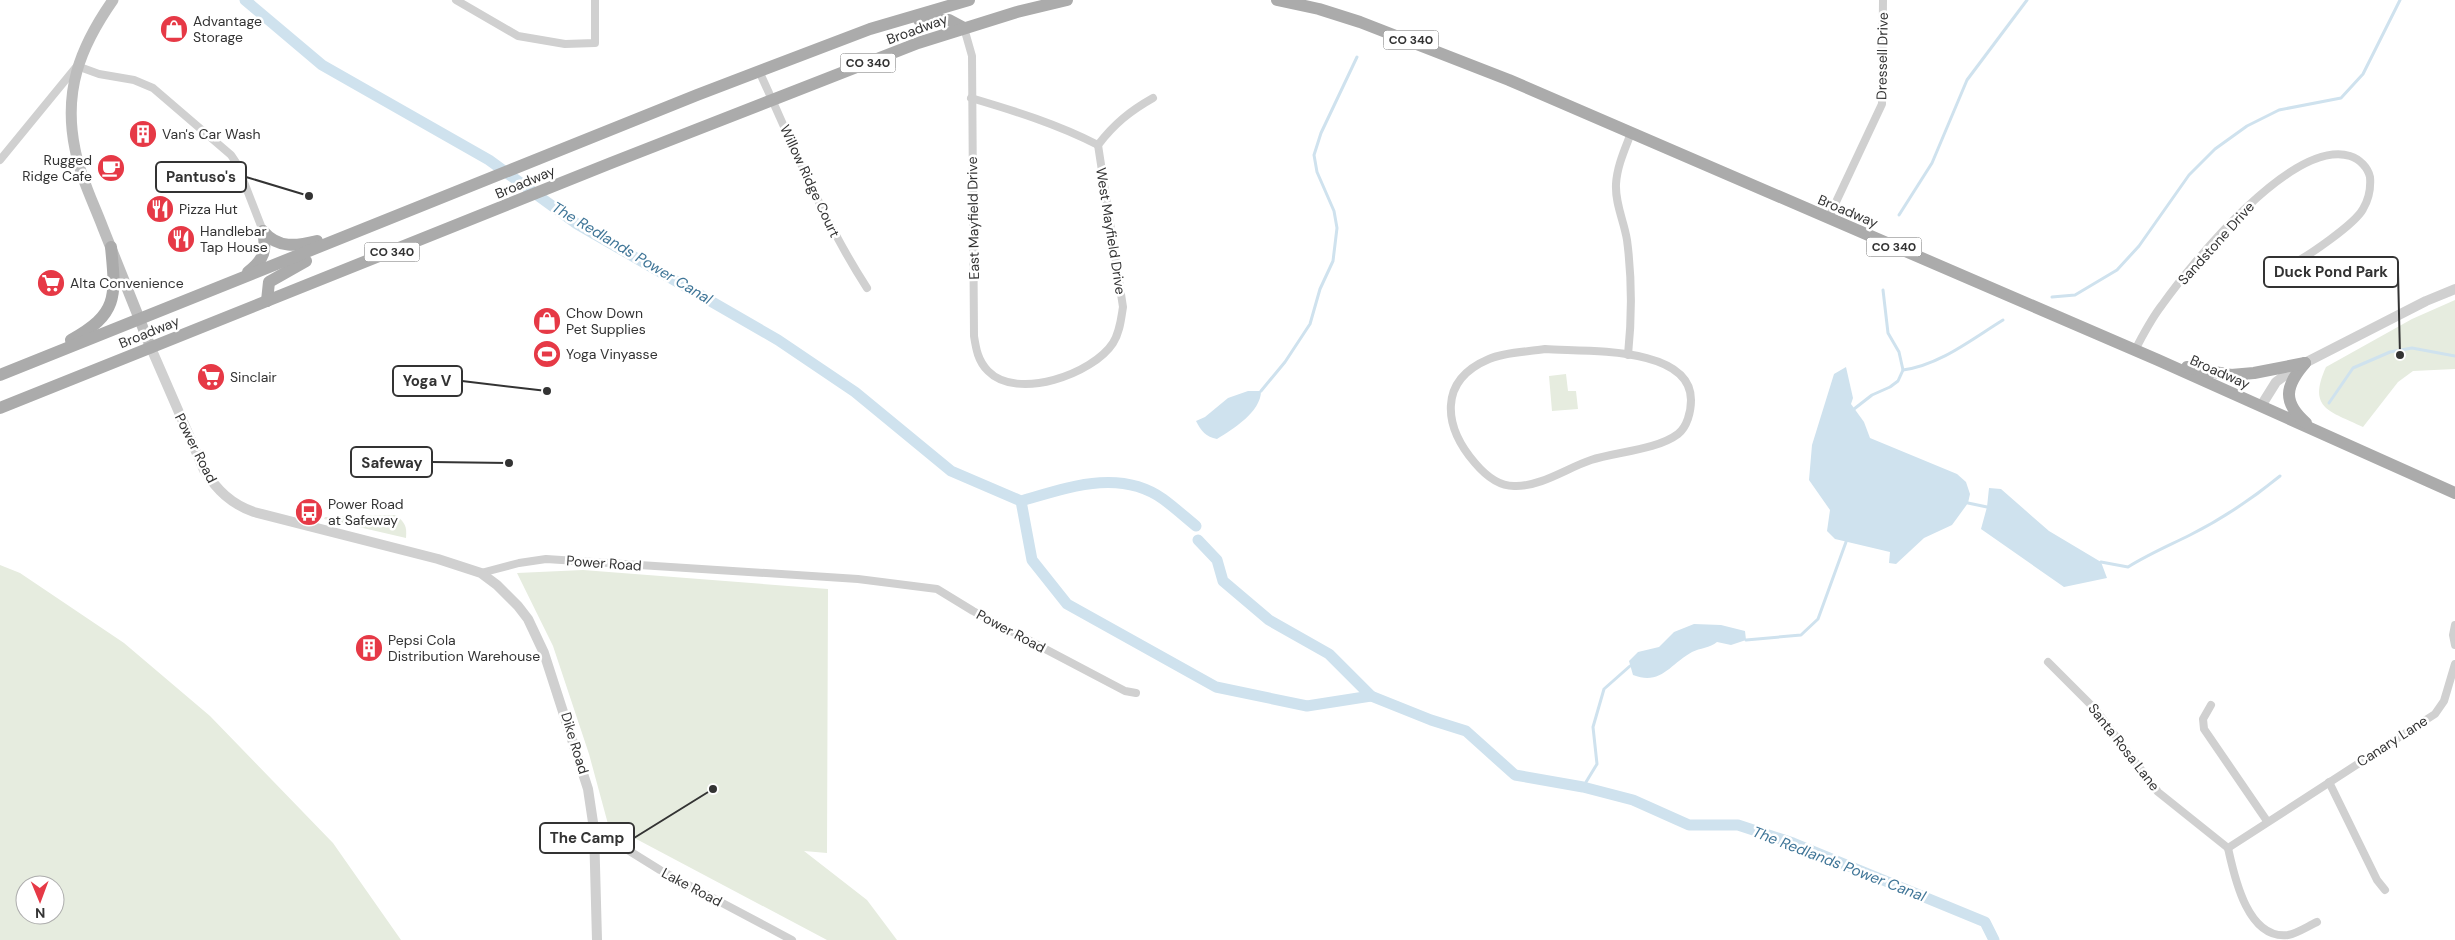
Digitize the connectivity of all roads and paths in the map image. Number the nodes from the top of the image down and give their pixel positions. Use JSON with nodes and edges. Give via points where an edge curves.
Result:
{"nodes":[{"id":1,"x":114,"y":0,"type":"edge"},
{"id":2,"x":456,"y":0,"type":"edge"},
{"id":3,"x":595,"y":0,"type":"edge"},
{"id":4,"x":969,"y":0,"type":"edge"},
{"id":5,"x":1067,"y":0,"type":"edge"},
{"id":6,"x":1277,"y":0,"type":"edge"},
{"id":7,"x":1883,"y":0,"type":"edge"},
{"id":8,"x":964,"y":28,"type":"junction"},
{"id":9,"x":854,"y":35,"type":"junction"},
{"id":10,"x":77,"y":66,"type":"junction"},
{"id":11,"x":759,"y":71,"type":"junction"},
{"id":12,"x":972,"y":98,"type":"junction"},
{"id":13,"x":1153,"y":98,"type":"dead end"},
{"id":14,"x":772,"y":100,"type":"junction"},
{"id":15,"x":1630,"y":133,"type":"junction"},
{"id":16,"x":1098,"y":145,"type":"junction"},
{"id":17,"x":0,"y":160,"type":"edge"},
{"id":18,"x":1828,"y":219,"type":"junction"},
{"id":19,"x":379,"y":224,"type":"junction"},
{"id":20,"x":263,"y":231,"type":"junction"},
{"id":21,"x":111,"y":247,"type":"junction"},
{"id":22,"x":2270,"y":271,"type":"dead end"},
{"id":23,"x":220,"y":287,"type":"junction"},
{"id":24,"x":867,"y":288,"type":"dead end"},
{"id":25,"x":2455,"y":289,"type":"edge"},
{"id":26,"x":267,"y":301,"type":"junction"},
{"id":27,"x":140,"y":320,"type":"junction"},
{"id":28,"x":151,"y":348,"type":"junction"},
{"id":29,"x":2135,"y":350,"type":"junction"},
{"id":30,"x":1628,"y":354,"type":"junction"},
{"id":31,"x":2158,"y":360,"type":"junction"},
{"id":32,"x":30,"y":363,"type":"junction"},
{"id":33,"x":2305,"y":363,"type":"junction"},
{"id":34,"x":0,"y":375,"type":"edge"},
{"id":35,"x":1019,"y":384,"type":"joint"},
{"id":36,"x":2261,"y":406,"type":"junction"},
{"id":37,"x":0,"y":408,"type":"edge"},
{"id":38,"x":2321,"y":433,"type":"junction"},
{"id":39,"x":2455,"y":493,"type":"edge"},
{"id":40,"x":481,"y":573,"type":"junction"},
{"id":41,"x":2455,"y":625,"type":"edge"},
{"id":42,"x":2455,"y":645,"type":"edge"},
{"id":43,"x":2048,"y":662,"type":"dead end"},
{"id":44,"x":2455,"y":664,"type":"edge"},
{"id":45,"x":1136,"y":693,"type":"dead end"},
{"id":46,"x":2211,"y":705,"type":"dead end"},
{"id":47,"x":2329,"y":782,"type":"junction"},
{"id":48,"x":2268,"y":821,"type":"junction"},
{"id":49,"x":594,"y":829,"type":"junction"},
{"id":50,"x":2228,"y":848,"type":"junction"},
{"id":51,"x":2385,"y":890,"type":"dead end"},
{"id":52,"x":2317,"y":922,"type":"dead end"},
{"id":53,"x":597,"y":940,"type":"edge"},
{"id":54,"x":792,"y":940,"type":"edge"}],
"edges":[{"from":1,"to":10,"type":"main road","via":[[89,37]]},
{"from":2,"to":3,"type":"street","via":[[518,36],[565,44],[595,43]]},
{"from":4,"to":9,"type":"main road","name":"Broadway","number":"CO 340"},
{"from":5,"to":8,"type":"main road","name":"Broadway","number":"CO 340"},
{"from":6,"to":15,"type":"main road","name":"Broadway","number":"CO 340","via":[[1335,14],[1423,45]]},
{"from":7,"to":18,"type":"street","name":"Dressell Drive","via":[[1882,104]]},
{"from":8,"to":9,"type":"main road","via":[[949,20],[929,18]]},
{"from":8,"to":12,"type":"street","name":"East Mayfield Drive","via":[[972,56]]},
{"from":8,"to":14,"type":"main road","name":"Broadway","number":"CO 340"},
{"from":9,"to":11,"type":"main road","name":"Broadway","number":"CO 340"},
{"from":10,"to":17,"type":"street"},
{"from":10,"to":20,"type":"street","via":[[144,83],[220,144],[237,164]]},
{"from":10,"to":21,"type":"main road","via":[[72,99],[75,150]]},
{"from":11,"to":14,"type":"street","name":"Willow Ridge Court"},
{"from":11,"to":19,"type":"main road","name":"Broadway","number":"CO 340"},
{"from":12,"to":16,"type":"street","via":[[1060,127]]},
{"from":12,"to":35,"type":"street","name":"East Mayfield Drive","via":[[974,336],[977,355],[988,371],[1001,380]]},
{"from":13,"to":16,"type":"street","via":[[1130,111]]},
{"from":14,"to":24,"type":"street","name":"Willow Ridge Court","via":[[845,254]]},
{"from":14,"to":26,"type":"main road","name":"Broadway","number":"CO 340"},
{"from":15,"to":18,"type":"main road","name":"Broadway","number":"CO 340"},
{"from":15,"to":30,"type":"street","via":[[1616,184],[1629,258],[1632,319]]},
{"from":16,"to":35,"type":"street","name":"West Mayfield Drive","via":[[1123,307],[1120,326],[1114,342],[1104,354],[1078,370],[1045,384]]},
{"from":18,"to":29,"type":"main road","name":"Broadway","number":"CO 340"},
{"from":19,"to":20,"type":"main road","via":[[294,246],[280,244]]},
{"from":19,"to":23,"type":"main road","name":"Broadway","number":"CO 340"},
{"from":19,"to":26,"type":"main road","via":[[274,277],[267,287]]},
{"from":20,"to":23,"type":"main road","via":[[265,250],[258,264]]},
{"from":21,"to":27,"type":"main road"},
{"from":21,"to":32,"type":"main road","via":[[114,286],[106,314],[91,328]]},
{"from":22,"to":29,"type":"street","name":"Sandstone Drive","via":[[2292,264],[2356,219],[2369,197],[2371,186],[2369,173],[2362,163],[2351,156],[2333,155],[2303,163],[2250,203],[2161,305]]},
{"from":23,"to":27,"type":"main road","name":"Broadway","number":"CO 340"},
{"from":25,"to":33,"type":"street"},
{"from":26,"to":28,"type":"main road","name":"Broadway","number":"CO 340"},
{"from":27,"to":28,"type":"main road"},
{"from":27,"to":32,"type":"main road","name":"Broadway","number":"CO 340"},
{"from":28,"to":37,"type":"main road","name":"Broadway","number":"CO 340"},
{"from":28,"to":40,"type":"street","name":"Power Road","via":[[204,470],[216,488],[232,501],[254,512]]},
{"from":29,"to":31,"type":"main road","name":"Broadway","number":"CO 340"},
{"from":30,"to":30,"type":"street","via":[[1662,361],[1685,379],[1691,394],[1691,413],[1678,434],[1660,443],[1591,460],[1534,483],[1517,486],[1499,485],[1481,470],[1457,441],[1451,416],[1453,392],[1468,370],[1490,358],[1544,349]]},
{"from":31,"to":33,"type":"main road","via":[[2230,374]]},
{"from":31,"to":36,"type":"main road","name":"Broadway","number":"CO 340"},
{"from":32,"to":34,"type":"main road","name":"Broadway","number":"CO 340"},
{"from":33,"to":36,"type":"street","via":[[2276,382]]},
{"from":33,"to":38,"type":"main road","via":[[2291,382],[2290,402],[2297,415]]},
{"from":36,"to":38,"type":"main road","name":"Broadway","number":"CO 340"},
{"from":38,"to":39,"type":"main road","name":"Broadway","number":"CO 340"},
{"from":40,"to":45,"type":"street","name":"Power Road","via":[[519,562],[562,560],[852,578],[937,589],[1125,691]]},
{"from":40,"to":49,"type":"street","name":"Dike Road","via":[[518,606],[536,634],[583,767]]},
{"from":41,"to":42,"type":"street"},
{"from":43,"to":50,"type":"street","name":"Santa Rosa Lane","via":[[2095,710],[2158,792]]},
{"from":44,"to":47,"type":"street","name":"Canary Lane","via":[[2444,701],[2435,714]]},
{"from":46,"to":48,"type":"street","via":[[2203,719],[2204,729]]},
{"from":47,"to":48,"type":"street","name":"Canary Lane"},
{"from":47,"to":51,"type":"street"},
{"from":48,"to":50,"type":"street","name":"Canary Lane"},
{"from":49,"to":53,"type":"street","name":"Dike Road"},
{"from":49,"to":54,"type":"street","name":"Lake Road","via":[[660,870]]},
{"from":50,"to":52,"type":"street","via":[[2241,900],[2259,928],[2280,936]]}]}
